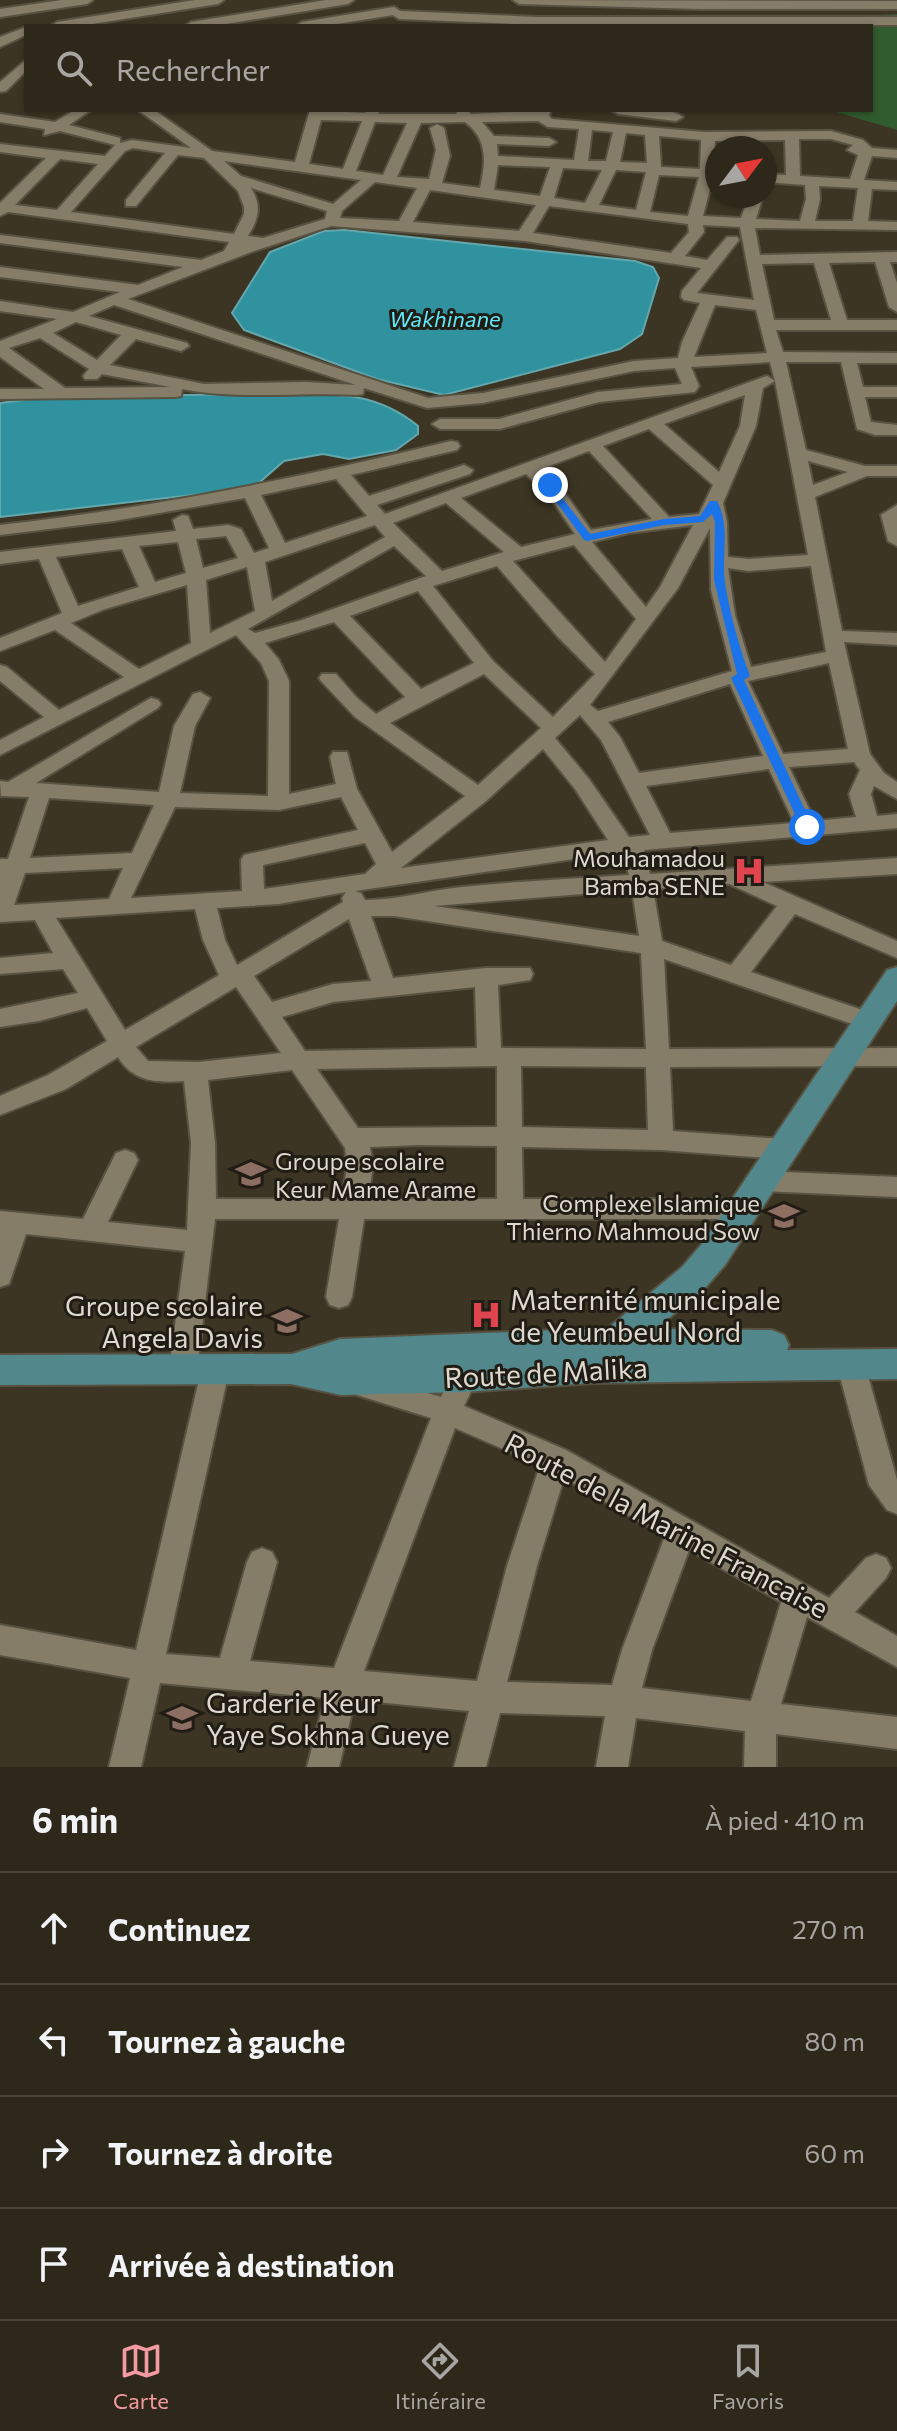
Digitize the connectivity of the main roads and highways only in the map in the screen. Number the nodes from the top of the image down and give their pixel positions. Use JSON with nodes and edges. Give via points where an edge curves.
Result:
{"nodes":[{"id":1,"x":897,"y":978,"type":"edge"},
{"id":2,"x":897,"y":1345,"type":"edge"},
{"id":3,"x":603,"y":1355,"type":"junction"},
{"id":4,"x":897,"y":1364,"type":"edge"},
{"id":5,"x":291,"y":1369,"type":"junction"},
{"id":6,"x":0,"y":1370,"type":"edge"}],
"edges":[{"from":1,"to":3,"type":"main road","via":[[713,1255]]},
{"from":2,"to":3,"type":"main road","name":"Route de Malika"},
{"from":3,"to":4,"type":"main road","name":"Route de Malika"},
{"from":3,"to":5,"type":"main road","name":"Route de Malika","via":[[340,1354]]},
{"from":3,"to":5,"type":"main road","name":"Route de Malika","via":[[464,1377],[341,1380]]},
{"from":5,"to":6,"type":"main road","name":"Route de Malika"}]}
